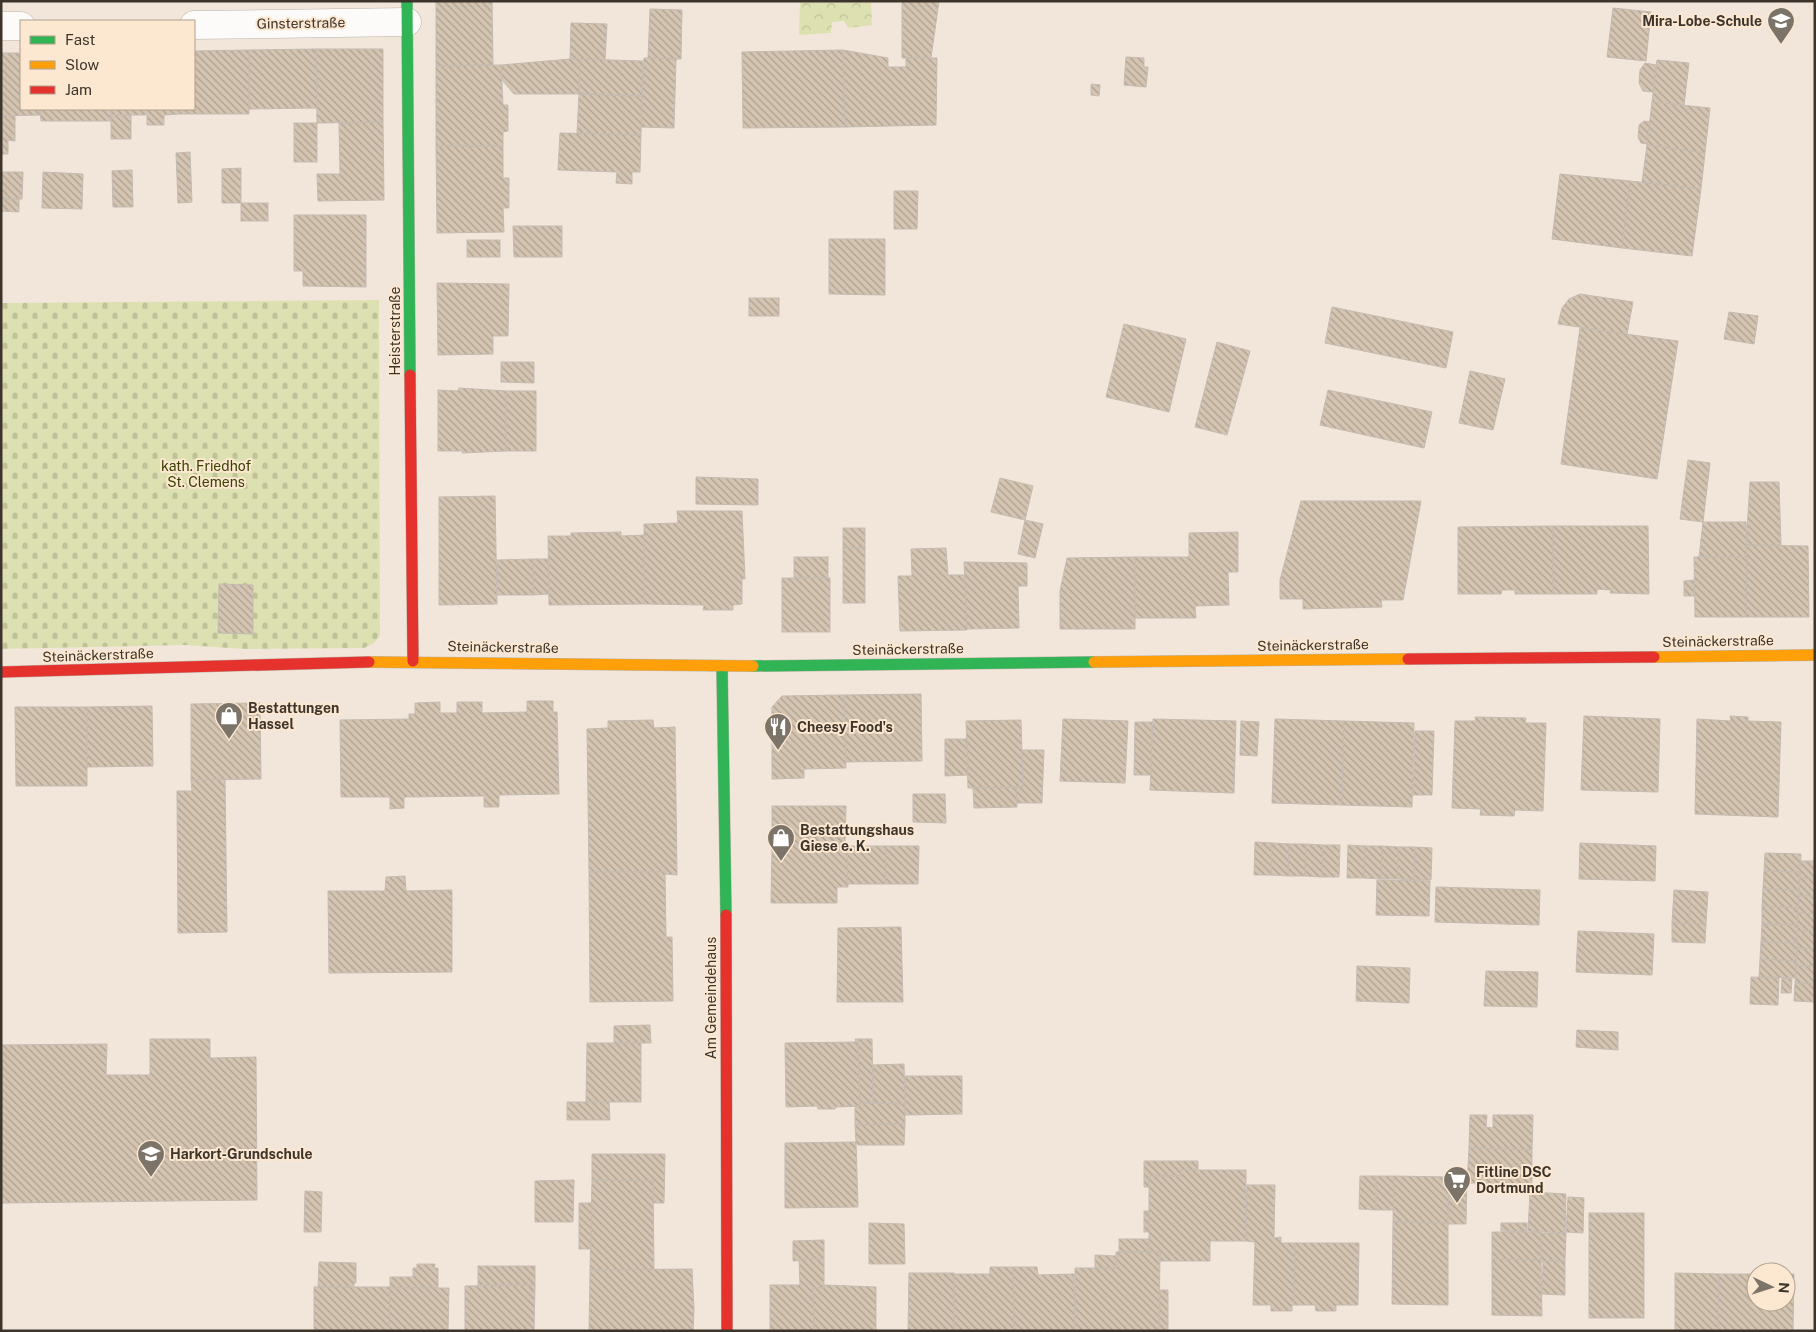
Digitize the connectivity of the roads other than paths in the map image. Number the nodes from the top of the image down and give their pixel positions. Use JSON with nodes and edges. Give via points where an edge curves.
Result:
{"nodes":[{"id":1,"x":407,"y":12,"type":"edge"},
{"id":2,"x":195,"y":25,"type":"edge"},
{"id":3,"x":1,"y":26,"type":"edge"},
{"id":4,"x":20,"y":26,"type":"edge"},
{"id":5,"x":1815,"y":655,"type":"edge"},
{"id":6,"x":413,"y":661,"type":"junction"},
{"id":7,"x":722,"y":666,"type":"junction"},
{"id":8,"x":1,"y":672,"type":"edge"},
{"id":9,"x":727,"y":1331,"type":"edge"}],
"edges":[{"from":1,"to":2,"type":"street","name":"Ginsterstraße"},
{"from":1,"to":6,"type":"street","name":"Heisterstraße"},
{"from":3,"to":4,"type":"street"},
{"from":5,"to":7,"type":"street","name":"Steinäckerstraße"},
{"from":6,"to":7,"type":"street","name":"Steinäckerstraße"},
{"from":6,"to":8,"type":"street","name":"Steinäckerstraße"},
{"from":7,"to":9,"type":"street","name":"Am Gemeindehaus"}]}
